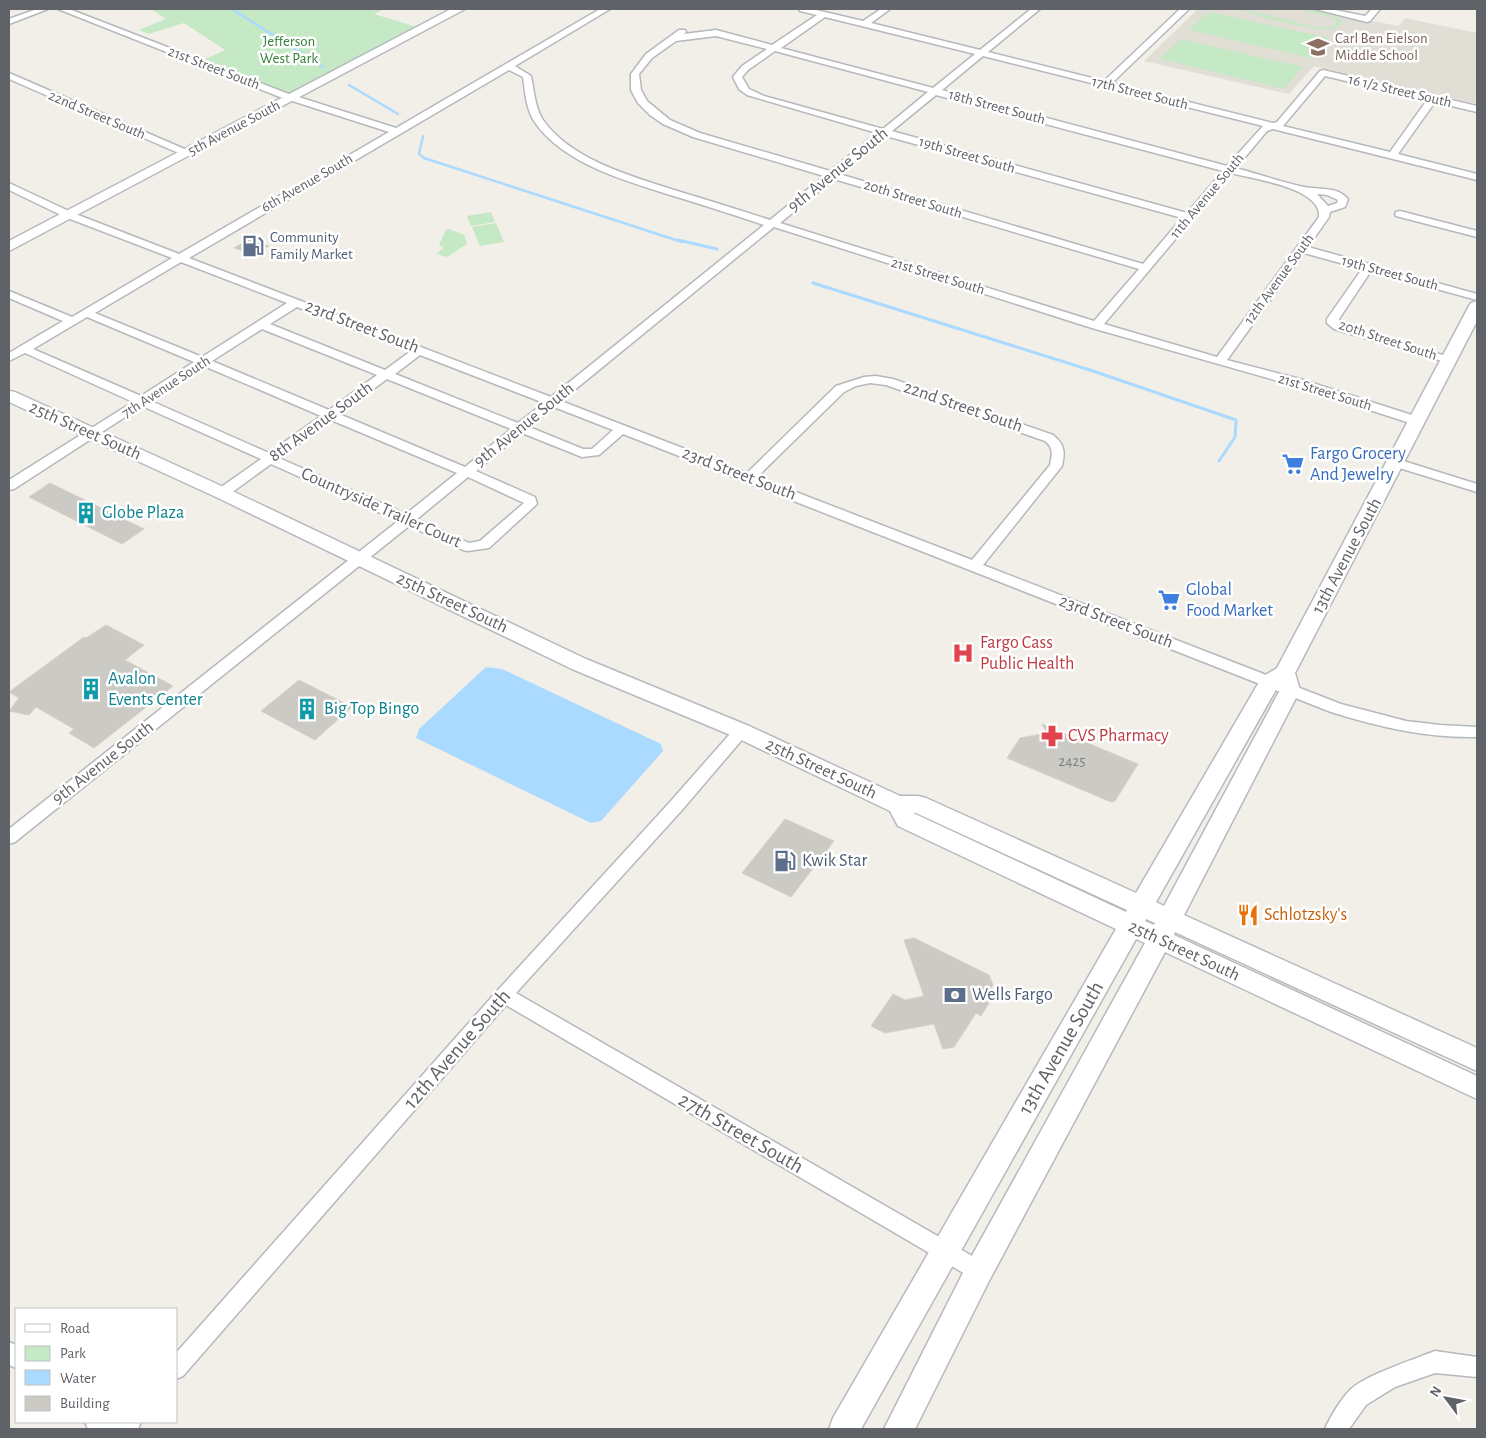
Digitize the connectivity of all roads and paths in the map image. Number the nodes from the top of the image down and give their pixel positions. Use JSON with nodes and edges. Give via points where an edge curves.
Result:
{"nodes":[{"id":1,"x":44,"y":9,"type":"edge"},
{"id":2,"x":62,"y":9,"type":"edge"},
{"id":3,"x":459,"y":9,"type":"edge"},
{"id":4,"x":606,"y":9,"type":"edge"},
{"id":5,"x":803,"y":9,"type":"edge"},
{"id":6,"x":886,"y":9,"type":"edge"},
{"id":7,"x":1036,"y":9,"type":"edge"},
{"id":8,"x":1185,"y":9,"type":"edge"},
{"id":9,"x":1319,"y":9,"type":"edge"},
{"id":10,"x":1376,"y":9,"type":"edge"},
{"id":11,"x":824,"y":14,"type":"junction"},
{"id":12,"x":9,"y":22,"type":"edge"},
{"id":13,"x":865,"y":24,"type":"junction"},
{"id":14,"x":774,"y":48,"type":"junction"},
{"id":15,"x":980,"y":54,"type":"junction"},
{"id":16,"x":507,"y":66,"type":"junction"},
{"id":17,"x":1323,"y":73,"type":"joint"},
{"id":18,"x":9,"y":76,"type":"edge"},
{"id":19,"x":1105,"y":84,"type":"junction"},
{"id":20,"x":936,"y":91,"type":"junction"},
{"id":21,"x":291,"y":97,"type":"junction"},
{"id":22,"x":1433,"y":99,"type":"junction"},
{"id":23,"x":1477,"y":109,"type":"edge"},
{"id":24,"x":654,"y":113,"type":"joint"},
{"id":25,"x":1272,"y":126,"type":"junction"},
{"id":26,"x":396,"y":131,"type":"junction"},
{"id":27,"x":884,"y":132,"type":"junction"},
{"id":28,"x":186,"y":153,"type":"junction"},
{"id":29,"x":1392,"y":156,"type":"junction"},
{"id":30,"x":1230,"y":168,"type":"junction"},
{"id":31,"x":832,"y":175,"type":"junction"},
{"id":32,"x":1477,"y":177,"type":"edge"},
{"id":33,"x":9,"y":186,"type":"edge"},
{"id":34,"x":1305,"y":190,"type":"junction"},
{"id":35,"x":1326,"y":210,"type":"junction"},
{"id":36,"x":1400,"y":214,"type":"dead end"},
{"id":37,"x":69,"y":215,"type":"junction"},
{"id":38,"x":1190,"y":217,"type":"junction"},
{"id":39,"x":772,"y":224,"type":"junction"},
{"id":40,"x":1477,"y":234,"type":"edge"},
{"id":41,"x":9,"y":247,"type":"edge"},
{"id":42,"x":1302,"y":248,"type":"junction"},
{"id":43,"x":181,"y":257,"type":"junction"},
{"id":44,"x":1368,"y":267,"type":"junction"},
{"id":45,"x":1146,"y":268,"type":"junction"},
{"id":46,"x":9,"y":294,"type":"edge"},
{"id":47,"x":1477,"y":297,"type":"edge"},
{"id":48,"x":297,"y":302,"type":"junction"},
{"id":49,"x":1477,"y":306,"type":"edge"},
{"id":50,"x":86,"y":313,"type":"junction"},
{"id":51,"x":72,"y":321,"type":"junction"},
{"id":52,"x":262,"y":325,"type":"junction"},
{"id":53,"x":1096,"y":326,"type":"junction"},
{"id":54,"x":25,"y":349,"type":"junction"},
{"id":55,"x":420,"y":350,"type":"junction"},
{"id":56,"x":9,"y":358,"type":"edge"},
{"id":57,"x":1449,"y":360,"type":"junction"},
{"id":58,"x":1220,"y":361,"type":"junction"},
{"id":59,"x":205,"y":362,"type":"junction"},
{"id":60,"x":386,"y":375,"type":"junction"},
{"id":61,"x":9,"y":396,"type":"edge"},
{"id":62,"x":143,"y":402,"type":"junction"},
{"id":63,"x":553,"y":402,"type":"junction"},
{"id":64,"x":330,"y":414,"type":"junction"},
{"id":65,"x":1417,"y":420,"type":"junction"},
{"id":66,"x":519,"y":428,"type":"junction"},
{"id":67,"x":622,"y":428,"type":"junction"},
{"id":68,"x":92,"y":434,"type":"junction"},
{"id":69,"x":270,"y":459,"type":"junction"},
{"id":70,"x":1396,"y":462,"type":"junction"},
{"id":71,"x":467,"y":472,"type":"junction"},
{"id":72,"x":749,"y":478,"type":"junction"},
{"id":73,"x":9,"y":486,"type":"edge"},
{"id":74,"x":1477,"y":488,"type":"edge"},
{"id":75,"x":222,"y":493,"type":"junction"},
{"id":76,"x":408,"y":520,"type":"junction"},
{"id":77,"x":360,"y":559,"type":"junction"},
{"id":78,"x":979,"y":562,"type":"junction"},
{"id":79,"x":1281,"y":681,"type":"junction"},
{"id":80,"x":741,"y":731,"type":"junction"},
{"id":81,"x":1477,"y":732,"type":"edge"},
{"id":82,"x":9,"y":838,"type":"edge"},
{"id":83,"x":1136,"y":916,"type":"junction"},
{"id":84,"x":1164,"y":929,"type":"junction"},
{"id":85,"x":504,"y":995,"type":"junction"},
{"id":86,"x":1477,"y":1060,"type":"edge"},
{"id":87,"x":1477,"y":1088,"type":"edge"},
{"id":88,"x":945,"y":1251,"type":"junction"},
{"id":89,"x":979,"y":1271,"type":"junction"},
{"id":90,"x":178,"y":1367,"type":"edge"},
{"id":91,"x":1477,"y":1367,"type":"edge"},
{"id":92,"x":844,"y":1429,"type":"edge"},
{"id":93,"x":899,"y":1429,"type":"edge"},
{"id":94,"x":1336,"y":1429,"type":"edge"}],
"edges":[{"from":1,"to":12,"type":"street"},
{"from":2,"to":21,"type":"street","name":"21st Street South"},
{"from":3,"to":21,"type":"main road","name":"5th Avenue South"},
{"from":4,"to":16,"type":"street","name":"6th Avenue South"},
{"from":5,"to":11,"type":"street","name":"17th Street South"},
{"from":6,"to":13,"type":"street"},
{"from":7,"to":15,"type":"street","name":"9th Avenue South"},
{"from":8,"to":19,"type":"street"},
{"from":9,"to":10,"type":"street","via":[[1367,19]]},
{"from":11,"to":13,"type":"street","name":"17th Street South"},
{"from":11,"to":14,"type":"street"},
{"from":13,"to":15,"type":"street","name":"17th Street South"},
{"from":14,"to":20,"type":"street","name":"18th Street South"},
{"from":14,"to":24,"type":"street","name":"18th Street South","via":[[716,33],[676,38],[649,56],[635,74],[636,90],[646,107]]},
{"from":14,"to":27,"type":"street","name":"19th Street South","via":[[736,77],[738,85],[745,91]]},
{"from":15,"to":19,"type":"street","name":"17th Street South"},
{"from":15,"to":20,"type":"street","name":"9th Avenue South"},
{"from":16,"to":26,"type":"street","name":"6th Avenue South"},
{"from":16,"to":39,"type":"street","name":"21st Street South","via":[[527,76],[539,120],[569,150],[630,179]]},
{"from":17,"to":22,"type":"street","name":"16 1/2 Street South"},
{"from":17,"to":25,"type":"street","name":"11th Avenue South","via":[[1280,124]]},
{"from":18,"to":28,"type":"street","name":"22nd Street South"},
{"from":19,"to":25,"type":"street","name":"17th Street South"},
{"from":20,"to":27,"type":"street","name":"9th Avenue South"},
{"from":20,"to":30,"type":"street","name":"18th Street South"},
{"from":21,"to":26,"type":"street","name":"21st Street South"},
{"from":21,"to":28,"type":"main road","name":"5th Avenue South"},
{"from":22,"to":23,"type":"street","name":"16 1/2 Street South"},
{"from":22,"to":29,"type":"street"},
{"from":24,"to":31,"type":"street","name":"20th Street South","via":[[688,132]]},
{"from":25,"to":29,"type":"street","name":"17th Street South"},
{"from":25,"to":30,"type":"street","name":"11th Avenue South","via":[[1264,129]]},
{"from":26,"to":43,"type":"street","name":"6th Avenue South"},
{"from":27,"to":31,"type":"street","name":"9th Avenue South"},
{"from":27,"to":38,"type":"street","name":"19th Street South"},
{"from":28,"to":37,"type":"main road","name":"5th Avenue South"},
{"from":29,"to":32,"type":"street","name":"17th Street South"},
{"from":30,"to":34,"type":"street","name":"18th Street South"},
{"from":30,"to":38,"type":"street","name":"11th Avenue South"},
{"from":31,"to":39,"type":"street","name":"9th Avenue South"},
{"from":31,"to":45,"type":"street","name":"20th Street South"},
{"from":33,"to":37,"type":"street","name":"23rd Street South"},
{"from":34,"to":35,"type":"street","name":"18th Street South"},
{"from":34,"to":35,"type":"street","name":"12th Avenue South","via":[[1335,193],[1343,200],[1341,205]]},
{"from":35,"to":42,"type":"street","name":"12th Avenue South"},
{"from":36,"to":40,"type":"street"},
{"from":37,"to":41,"type":"main road","name":"5th Avenue South"},
{"from":37,"to":43,"type":"street","name":"23rd Street South"},
{"from":38,"to":45,"type":"street","name":"11th Avenue South"},
{"from":39,"to":53,"type":"street","name":"21st Street South"},
{"from":39,"to":63,"type":"street","name":"9th Avenue South"},
{"from":42,"to":44,"type":"street","name":"19th Street South"},
{"from":42,"to":58,"type":"street","name":"12th Avenue South"},
{"from":43,"to":48,"type":"street","name":"23rd Street South"},
{"from":43,"to":50,"type":"street","name":"6th Avenue South"},
{"from":44,"to":47,"type":"street","name":"19th Street South"},
{"from":44,"to":57,"type":"street","name":"20th Street South","via":[[1333,323]]},
{"from":45,"to":53,"type":"street","name":"11th Avenue South"},
{"from":46,"to":51,"type":"street"},
{"from":48,"to":52,"type":"street","name":"7th Avenue South"},
{"from":48,"to":55,"type":"street","name":"23rd Street South"},
{"from":49,"to":57,"type":"main road","name":"13th Avenue South"},
{"from":50,"to":51,"type":"street","name":"6th Avenue South"},
{"from":50,"to":59,"type":"street","name":"Countryside Trailer Court"},
{"from":51,"to":54,"type":"street","name":"6th Avenue South"},
{"from":52,"to":59,"type":"street","name":"7th Avenue South"},
{"from":52,"to":60,"type":"street"},
{"from":53,"to":58,"type":"street","name":"21st Street South"},
{"from":54,"to":56,"type":"street","name":"6th Avenue South"},
{"from":54,"to":62,"type":"street","name":"Countryside Trailer Court"},
{"from":55,"to":60,"type":"street","name":"8th Avenue South"},
{"from":55,"to":63,"type":"street","name":"23rd Street South"},
{"from":57,"to":65,"type":"main road","name":"13th Avenue South"},
{"from":58,"to":65,"type":"street","name":"21st Street South"},
{"from":59,"to":62,"type":"street","name":"7th Avenue South"},
{"from":59,"to":64,"type":"street","name":"Countryside Trailer Court"},
{"from":60,"to":64,"type":"street","name":"8th Avenue South"},
{"from":60,"to":66,"type":"street"},
{"from":61,"to":68,"type":"main road","name":"25th Street South"},
{"from":62,"to":68,"type":"street","name":"7th Avenue South"},
{"from":62,"to":69,"type":"street","name":"Countryside Trailer Court"},
{"from":63,"to":66,"type":"street","name":"9th Avenue South"},
{"from":63,"to":67,"type":"street","name":"23rd Street South"},
{"from":64,"to":69,"type":"street","name":"8th Avenue South"},
{"from":64,"to":71,"type":"street","name":"Countryside Trailer Court"},
{"from":65,"to":70,"type":"main road","name":"13th Avenue South"},
{"from":66,"to":67,"type":"street","via":[[582,453],[595,452]]},
{"from":66,"to":71,"type":"street","name":"9th Avenue South"},
{"from":67,"to":72,"type":"street","name":"23rd Street South"},
{"from":68,"to":73,"type":"street","name":"7th Avenue South"},
{"from":68,"to":75,"type":"main road","name":"25th Street South"},
{"from":69,"to":75,"type":"street","name":"8th Avenue South"},
{"from":69,"to":76,"type":"street","name":"Countryside Trailer Court"},
{"from":70,"to":74,"type":"street"},
{"from":70,"to":79,"type":"main road","name":"13th Avenue South"},
{"from":71,"to":76,"type":"street","name":"9th Avenue South"},
{"from":71,"to":76,"type":"street","name":"Countryside Trailer Court","via":[[530,500],[531,504],[479,547],[468,547]]},
{"from":72,"to":78,"type":"street","name":"23rd Street South"},
{"from":72,"to":78,"type":"street","name":"22nd Street South","via":[[840,389],[869,379],[889,382],[1041,434],[1055,443],[1060,453],[1056,466]]},
{"from":75,"to":77,"type":"main road","name":"25th Street South"},
{"from":76,"to":77,"type":"street","name":"9th Avenue South"},
{"from":77,"to":80,"type":"main road","name":"25th Street South","via":[[579,664]]},
{"from":77,"to":82,"type":"street","name":"9th Avenue South"},
{"from":78,"to":79,"type":"street","name":"23rd Street South"},
{"from":79,"to":81,"type":"street","name":"23rd Street South","via":[[1336,708],[1390,725]]},
{"from":79,"to":83,"type":"main road","name":"13th Avenue South"},
{"from":79,"to":84,"type":"main road","name":"13th Avenue South"},
{"from":80,"to":83,"type":"main road","name":"25th Street South","via":[[898,805],[918,804]]},
{"from":80,"to":85,"type":"street","name":"12th Avenue South"},
{"from":83,"to":84,"type":"main road","name":"25th Street South"},
{"from":83,"to":88,"type":"main road","name":"13th Avenue South"},
{"from":84,"to":86,"type":"main road","name":"25th Street South"},
{"from":84,"to":87,"type":"main road","name":"25th Street South"},
{"from":84,"to":89,"type":"main road","name":"13th Avenue South"},
{"from":85,"to":88,"type":"street","name":"27th Street South"},
{"from":85,"to":90,"type":"street","name":"12th Avenue South"},
{"from":88,"to":89,"type":"street","name":"27th Street South"},
{"from":88,"to":92,"type":"main road","name":"13th Avenue South"},
{"from":89,"to":93,"type":"main road","name":"13th Avenue South"},
{"from":91,"to":94,"type":"street","via":[[1435,1362],[1389,1379],[1358,1397]]}]}
